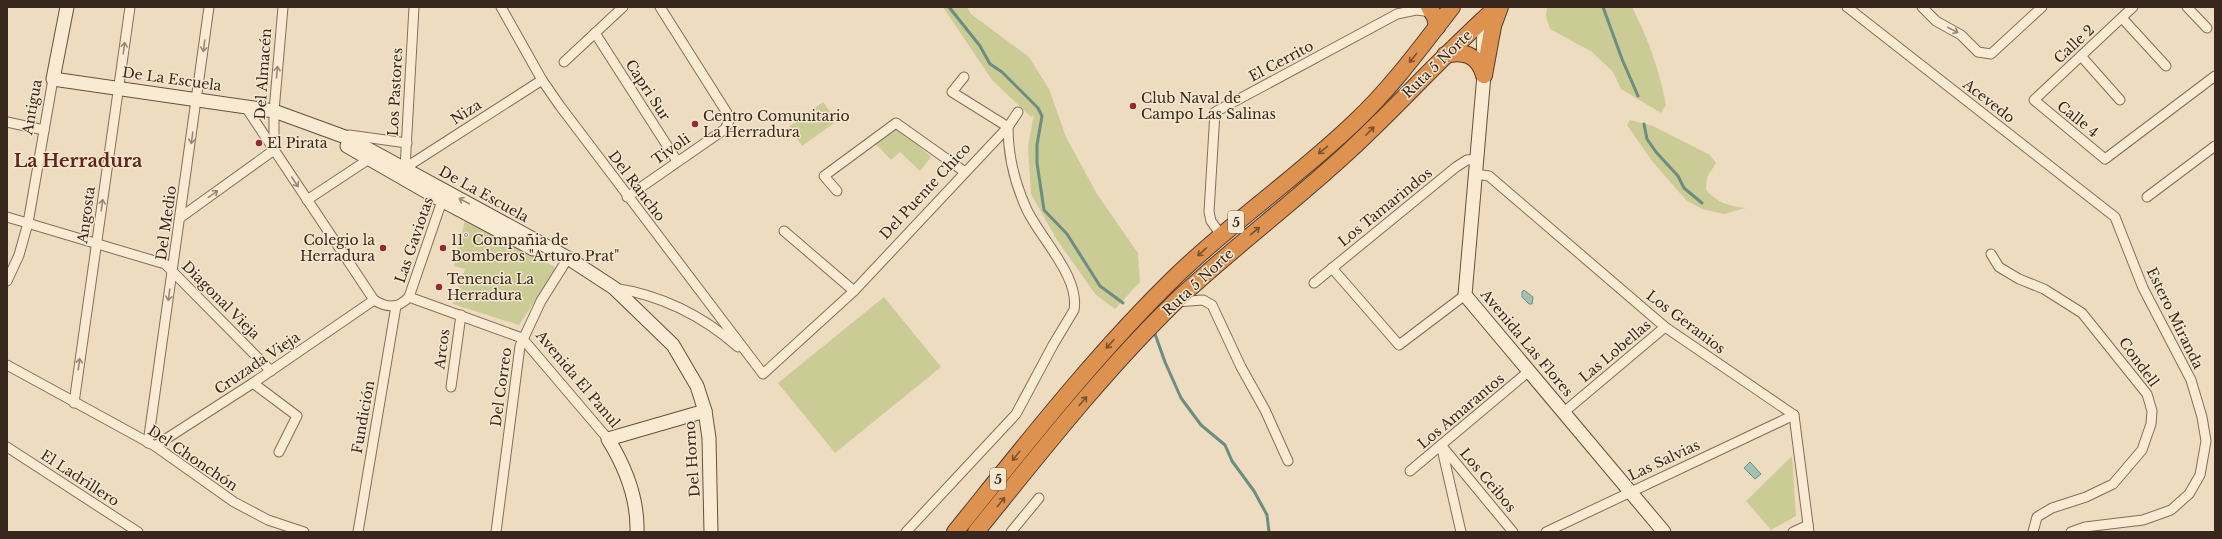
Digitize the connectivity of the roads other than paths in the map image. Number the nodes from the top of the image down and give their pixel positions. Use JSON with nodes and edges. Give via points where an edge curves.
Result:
{"nodes":[{"id":1,"x":67,"y":7,"type":"edge"},
{"id":2,"x":130,"y":7,"type":"edge"},
{"id":3,"x":209,"y":7,"type":"edge"},
{"id":4,"x":282,"y":7,"type":"edge"},
{"id":5,"x":414,"y":7,"type":"edge"},
{"id":6,"x":501,"y":7,"type":"edge"},
{"id":7,"x":623,"y":7,"type":"edge"},
{"id":8,"x":660,"y":7,"type":"edge"},
{"id":9,"x":1452,"y":7,"type":"edge"},
{"id":10,"x":1499,"y":7,"type":"edge"},
{"id":11,"x":1847,"y":7,"type":"edge"},
{"id":12,"x":1922,"y":7,"type":"edge"},
{"id":13,"x":2042,"y":7,"type":"edge"},
{"id":14,"x":2133,"y":7,"type":"edge"},
{"id":15,"x":2187,"y":7,"type":"edge"},
{"id":16,"x":1483,"y":13,"type":"edge"},
{"id":17,"x":1433,"y":15,"type":"edge"},
{"id":18,"x":2122,"y":18,"type":"junction"},
{"id":19,"x":2207,"y":28,"type":"dead end"},
{"id":20,"x":596,"y":34,"type":"junction"},
{"id":21,"x":1444,"y":55,"type":"junction"},
{"id":22,"x":2081,"y":56,"type":"junction"},
{"id":23,"x":564,"y":62,"type":"dead end"},
{"id":24,"x":2166,"y":66,"type":"dead end"},
{"id":25,"x":1484,"y":74,"type":"junction"},
{"id":26,"x":2215,"y":76,"type":"edge"},
{"id":27,"x":964,"y":77,"type":"dead end"},
{"id":28,"x":53,"y":79,"type":"junction"},
{"id":29,"x":542,"y":80,"type":"junction"},
{"id":30,"x":118,"y":88,"type":"junction"},
{"id":31,"x":197,"y":100,"type":"junction"},
{"id":32,"x":2034,"y":100,"type":"joint"},
{"id":33,"x":2120,"y":100,"type":"dead end"},
{"id":34,"x":245,"y":106,"type":"junction"},
{"id":35,"x":274,"y":111,"type":"junction"},
{"id":36,"x":1018,"y":112,"type":"dead end"},
{"id":37,"x":7,"y":122,"type":"edge"},
{"id":38,"x":1008,"y":126,"type":"junction"},
{"id":39,"x":44,"y":130,"type":"junction"},
{"id":40,"x":330,"y":133,"type":"junction"},
{"id":41,"x":407,"y":143,"type":"junction"},
{"id":42,"x":2215,"y":146,"type":"edge"},
{"id":43,"x":274,"y":150,"type":"junction"},
{"id":44,"x":369,"y":159,"type":"junction"},
{"id":45,"x":1477,"y":159,"type":"junction"},
{"id":46,"x":677,"y":161,"type":"junction"},
{"id":47,"x":401,"y":171,"type":"junction"},
{"id":48,"x":965,"y":172,"type":"junction"},
{"id":49,"x":1475,"y":174,"type":"junction"},
{"id":50,"x":837,"y":191,"type":"dead end"},
{"id":51,"x":443,"y":196,"type":"junction"},
{"id":52,"x":627,"y":197,"type":"junction"},
{"id":53,"x":2147,"y":197,"type":"dead end"},
{"id":54,"x":307,"y":200,"type":"junction"},
{"id":55,"x":7,"y":217,"type":"edge"},
{"id":56,"x":181,"y":217,"type":"junction"},
{"id":57,"x":2114,"y":217,"type":"joint"},
{"id":58,"x":28,"y":223,"type":"junction"},
{"id":59,"x":784,"y":230,"type":"dead end"},
{"id":60,"x":1221,"y":235,"type":"junction"},
{"id":61,"x":96,"y":243,"type":"junction"},
{"id":62,"x":1991,"y":254,"type":"dead end"},
{"id":63,"x":566,"y":261,"type":"junction"},
{"id":64,"x":1332,"y":268,"type":"junction"},
{"id":65,"x":173,"y":272,"type":"junction"},
{"id":66,"x":7,"y":281,"type":"edge"},
{"id":67,"x":1314,"y":283,"type":"dead end"},
{"id":68,"x":614,"y":288,"type":"junction"},
{"id":69,"x":854,"y":291,"type":"junction"},
{"id":70,"x":1465,"y":295,"type":"junction"},
{"id":71,"x":409,"y":297,"type":"junction"},
{"id":72,"x":374,"y":300,"type":"junction"},
{"id":73,"x":1175,"y":302,"type":"junction"},
{"id":74,"x":396,"y":306,"type":"junction"},
{"id":75,"x":638,"y":311,"type":"junction"},
{"id":76,"x":461,"y":315,"type":"junction"},
{"id":77,"x":1665,"y":327,"type":"junction"},
{"id":78,"x":522,"y":338,"type":"junction"},
{"id":79,"x":754,"y":361,"type":"junction"},
{"id":80,"x":7,"y":365,"type":"edge"},
{"id":81,"x":271,"y":371,"type":"junction"},
{"id":82,"x":1529,"y":371,"type":"junction"},
{"id":83,"x":763,"y":374,"type":"joint"},
{"id":84,"x":253,"y":383,"type":"junction"},
{"id":85,"x":451,"y":387,"type":"dead end"},
{"id":86,"x":74,"y":403,"type":"junction"},
{"id":87,"x":705,"y":411,"type":"junction"},
{"id":88,"x":1564,"y":412,"type":"junction"},
{"id":89,"x":1794,"y":415,"type":"junction"},
{"id":90,"x":608,"y":439,"type":"junction"},
{"id":91,"x":151,"y":445,"type":"junction"},
{"id":92,"x":1441,"y":445,"type":"junction"},
{"id":93,"x":7,"y":448,"type":"edge"},
{"id":94,"x":279,"y":452,"type":"dead end"},
{"id":95,"x":1288,"y":460,"type":"dead end"},
{"id":96,"x":1410,"y":471,"type":"dead end"},
{"id":97,"x":1630,"y":492,"type":"junction"},
{"id":98,"x":1039,"y":498,"type":"dead end"},
{"id":99,"x":1808,"y":529,"type":"edge"},
{"id":100,"x":138,"y":532,"type":"edge"},
{"id":101,"x":304,"y":532,"type":"edge"},
{"id":102,"x":358,"y":532,"type":"edge"},
{"id":103,"x":496,"y":532,"type":"edge"},
{"id":104,"x":636,"y":532,"type":"edge"},
{"id":105,"x":712,"y":532,"type":"edge"},
{"id":106,"x":906,"y":532,"type":"edge"},
{"id":107,"x":955,"y":532,"type":"edge"},
{"id":108,"x":976,"y":532,"type":"edge"},
{"id":109,"x":1011,"y":532,"type":"edge"},
{"id":110,"x":1461,"y":532,"type":"edge"},
{"id":111,"x":1513,"y":532,"type":"edge"},
{"id":112,"x":1546,"y":532,"type":"edge"},
{"id":113,"x":1664,"y":532,"type":"edge"},
{"id":114,"x":1793,"y":532,"type":"edge"},
{"id":115,"x":2033,"y":532,"type":"edge"},
{"id":116,"x":2071,"y":532,"type":"edge"}],
"edges":[{"from":1,"to":28,"type":"street","name":"Antigua"},
{"from":30,"to":2,"type":"street","name":"Angosta","one_way":true},
{"from":3,"to":31,"type":"street","name":"Del Medio","one_way":true},
{"from":35,"to":4,"type":"street","name":"Del Almacén","one_way":true},
{"from":5,"to":41,"type":"street","name":"Los Pastores"},
{"from":6,"to":29,"type":"street","name":"Del Rancho"},
{"from":7,"to":20,"type":"street"},
{"from":8,"to":46,"type":"street","name":"Tivoli","via":[[727,113],[729,121],[725,129]]},
{"from":9,"to":17,"type":"highway","name":"Ruta 5 Norte","number":"5"},
{"from":10,"to":16,"type":"highway","name":"Ruta 5 Norte","number":"5"},
{"from":10,"to":25,"type":"highway"},
{"from":11,"to":57,"type":"street","name":"Acevedo"},
{"from":12,"to":13,"type":"street","one_way":true,"via":[[1936,21],[1961,35],[1978,52],[1991,54]]},
{"from":14,"to":18,"type":"street","name":"Calle 2"},
{"from":15,"to":19,"type":"street"},
{"from":16,"to":21,"type":"highway","name":"Ruta 5 Norte","number":"5"},
{"from":16,"to":25,"type":"street","name":"Avenida Las Flores"},
{"from":17,"to":60,"type":"highway","name":"Ruta 5 Norte","number":"5","one_way":true,"via":[[1398,77],[1362,115]]},
{"from":17,"to":60,"type":"street","name":"El Cerrito","via":[[1416,10],[1397,14],[1215,112],[1209,212],[1211,221]]},
{"from":18,"to":22,"type":"street","name":"Calle 2"},
{"from":18,"to":24,"type":"street"},
{"from":20,"to":23,"type":"street"},
{"from":20,"to":46,"type":"street","name":"Capri Sur"},
{"from":21,"to":25,"type":"highway","via":[[1455,52],[1469,54],[1479,63]]},
{"from":73,"to":21,"type":"highway","name":"Ruta 5 Norte","number":"5","one_way":true,"via":[[1349,152]]},
{"from":22,"to":32,"type":"street","name":"Calle 2"},
{"from":22,"to":33,"type":"street"},
{"from":25,"to":45,"type":"street","name":"Avenida Las Flores"},
{"from":26,"to":32,"type":"street","name":"Calle 4","via":[[2105,159]]},
{"from":27,"to":38,"type":"street","via":[[952,92]]},
{"from":28,"to":30,"type":"street","name":"De La Escuela"},
{"from":28,"to":39,"type":"street","name":"Antigua"},
{"from":29,"to":47,"type":"street","name":"Niza"},
{"from":29,"to":52,"type":"street","name":"Del Rancho"},
{"from":30,"to":31,"type":"street","name":"De La Escuela"},
{"from":61,"to":30,"type":"street","name":"Angosta","one_way":true},
{"from":31,"to":34,"type":"street","name":"De La Escuela"},
{"from":31,"to":56,"type":"street","name":"Del Medio","one_way":true},
{"from":34,"to":35,"type":"street","name":"De La Escuela"},
{"from":34,"to":43,"type":"street"},
{"from":35,"to":40,"type":"street","name":"De La Escuela"},
{"from":35,"to":43,"type":"street","name":"Del Almacén"},
{"from":36,"to":38,"type":"street","name":"Del Puente Chico"},
{"from":37,"to":39,"type":"street"},
{"from":38,"to":48,"type":"street","name":"Del Puente Chico"},
{"from":38,"to":106,"type":"street","via":[[1008,150],[1026,208],[1072,283],[1076,300],[1074,310],[1016,414]]},
{"from":39,"to":58,"type":"street","name":"Antigua"},
{"from":40,"to":41,"type":"street","name":"De La Escuela"},
{"from":40,"to":44,"type":"street","name":"De La Escuela"},
{"from":40,"to":47,"type":"street","name":"De La Escuela","via":[[348,138]]},
{"from":41,"to":47,"type":"street","name":"Los Pastores"},
{"from":42,"to":53,"type":"street"},
{"from":43,"to":54,"type":"street","one_way":true},
{"from":56,"to":43,"type":"street","one_way":true},
{"from":44,"to":47,"type":"street","name":"De La Escuela"},
{"from":44,"to":54,"type":"street"},
{"from":45,"to":49,"type":"street","name":"Avenida Las Flores"},
{"from":45,"to":64,"type":"street","name":"Los Tamarindos","via":[[1460,164]]},
{"from":46,"to":52,"type":"street","name":"Tivoli"},
{"from":47,"to":51,"type":"street","name":"De La Escuela"},
{"from":48,"to":50,"type":"street","via":[[896,123],[824,176]]},
{"from":48,"to":69,"type":"street","name":"Del Puente Chico"},
{"from":49,"to":70,"type":"street","name":"Avenida Las Flores"},
{"from":49,"to":77,"type":"street","name":"Los Geranios","via":[[1489,176]]},
{"from":51,"to":63,"type":"street","name":"De La Escuela"},
{"from":51,"to":71,"type":"street","name":"Las Gaviotas"},
{"from":52,"to":79,"type":"street","name":"Del Rancho"},
{"from":54,"to":72,"type":"street"},
{"from":55,"to":58,"type":"street","name":"Diagonal Vieja"},
{"from":56,"to":65,"type":"street","name":"Del Medio"},
{"from":57,"to":116,"type":"street","name":"Estero Miranda","via":[[2143,288],[2191,380],[2206,441],[2200,475],[2189,494],[2171,510],[2143,520],[2085,527]]},
{"from":58,"to":61,"type":"street","name":"Diagonal Vieja"},
{"from":58,"to":66,"type":"street","name":"Antigua","via":[[19,256]]},
{"from":59,"to":69,"type":"street"},
{"from":60,"to":107,"type":"highway","name":"Ruta 5 Norte","number":"5","one_way":true,"via":[[1102,353]]},
{"from":61,"to":65,"type":"street","name":"Diagonal Vieja","via":[[156,260]]},
{"from":86,"to":61,"type":"street","name":"Angosta","one_way":true},
{"from":62,"to":115,"type":"street","name":"Condell","via":[[1999,267],[2019,280],[2044,289],[2082,313],[2147,394],[2152,411],[2151,424],[2142,450],[2113,484],[2036,517]]},
{"from":63,"to":68,"type":"street","name":"De La Escuela"},
{"from":63,"to":75,"type":"street","name":"De La Escuela"},
{"from":63,"to":78,"type":"street","name":"Del Correo"},
{"from":64,"to":67,"type":"street","name":"Los Tamarindos"},
{"from":64,"to":70,"type":"street","via":[[1399,345]]},
{"from":65,"to":81,"type":"street","name":"Diagonal Vieja"},
{"from":65,"to":91,"type":"street","name":"Del Medio","one_way":true},
{"from":68,"to":75,"type":"street","name":"De La Escuela"},
{"from":68,"to":79,"type":"street","via":[[647,294],[691,314],[726,337]]},
{"from":69,"to":83,"type":"street","name":"Del Puente Chico"},
{"from":70,"to":82,"type":"street","name":"Avenida Las Flores"},
{"from":71,"to":74,"type":"street"},
{"from":71,"to":76,"type":"street","name":"Avenida El Panul"},
{"from":72,"to":74,"type":"street","via":[[384,306]]},
{"from":72,"to":81,"type":"street","name":"Cruzada Vieja"},
{"from":73,"to":95,"type":"street","via":[[1204,300],[1212,305]]},
{"from":108,"to":73,"type":"highway","name":"Ruta 5 Norte","number":"5","one_way":true,"via":[[1086,397]]},
{"from":74,"to":102,"type":"street","name":"Fundición"},
{"from":75,"to":87,"type":"street","name":"Del Horno","via":[[662,332],[682,358],[697,386]]},
{"from":76,"to":78,"type":"street","name":"Avenida El Panul"},
{"from":76,"to":85,"type":"street","name":"Arcos"},
{"from":77,"to":88,"type":"street","name":"Las Lobellas"},
{"from":77,"to":89,"type":"street","name":"Los Geranios"},
{"from":78,"to":90,"type":"street","name":"Avenida El Panul"},
{"from":78,"to":103,"type":"street","name":"Del Correo"},
{"from":79,"to":83,"type":"street","name":"Del Rancho"},
{"from":80,"to":86,"type":"street","name":"Del Chonchón"},
{"from":81,"to":84,"type":"street","name":"Cruzada Vieja"},
{"from":82,"to":88,"type":"street","name":"Avenida Las Flores"},
{"from":82,"to":92,"type":"street","name":"Los Amarantos"},
{"from":84,"to":91,"type":"street","name":"Cruzada Vieja"},
{"from":84,"to":94,"type":"street","via":[[297,416]]},
{"from":86,"to":91,"type":"street","name":"Del Chonchón"},
{"from":87,"to":90,"type":"street"},
{"from":87,"to":105,"type":"street","name":"Del Horno","via":[[709,438]]},
{"from":88,"to":97,"type":"street","name":"Avenida Las Flores"},
{"from":89,"to":97,"type":"street","name":"Las Salvias"},
{"from":89,"to":99,"type":"street"},
{"from":90,"to":104,"type":"street","name":"Avenida El Panul","via":[[630,484],[636,512]]},
{"from":91,"to":101,"type":"street","name":"Del Chonchón","via":[[234,502],[268,520]]},
{"from":92,"to":96,"type":"street","name":"Los Amarantos"},
{"from":92,"to":110,"type":"street"},
{"from":92,"to":111,"type":"street","name":"Los Ceibos"},
{"from":93,"to":100,"type":"street","name":"El Ladrillero"},
{"from":97,"to":112,"type":"street","name":"Las Salvias"},
{"from":97,"to":113,"type":"street","name":"Avenida Las Flores"},
{"from":98,"to":109,"type":"street"},
{"from":99,"to":114,"type":"street"}]}
